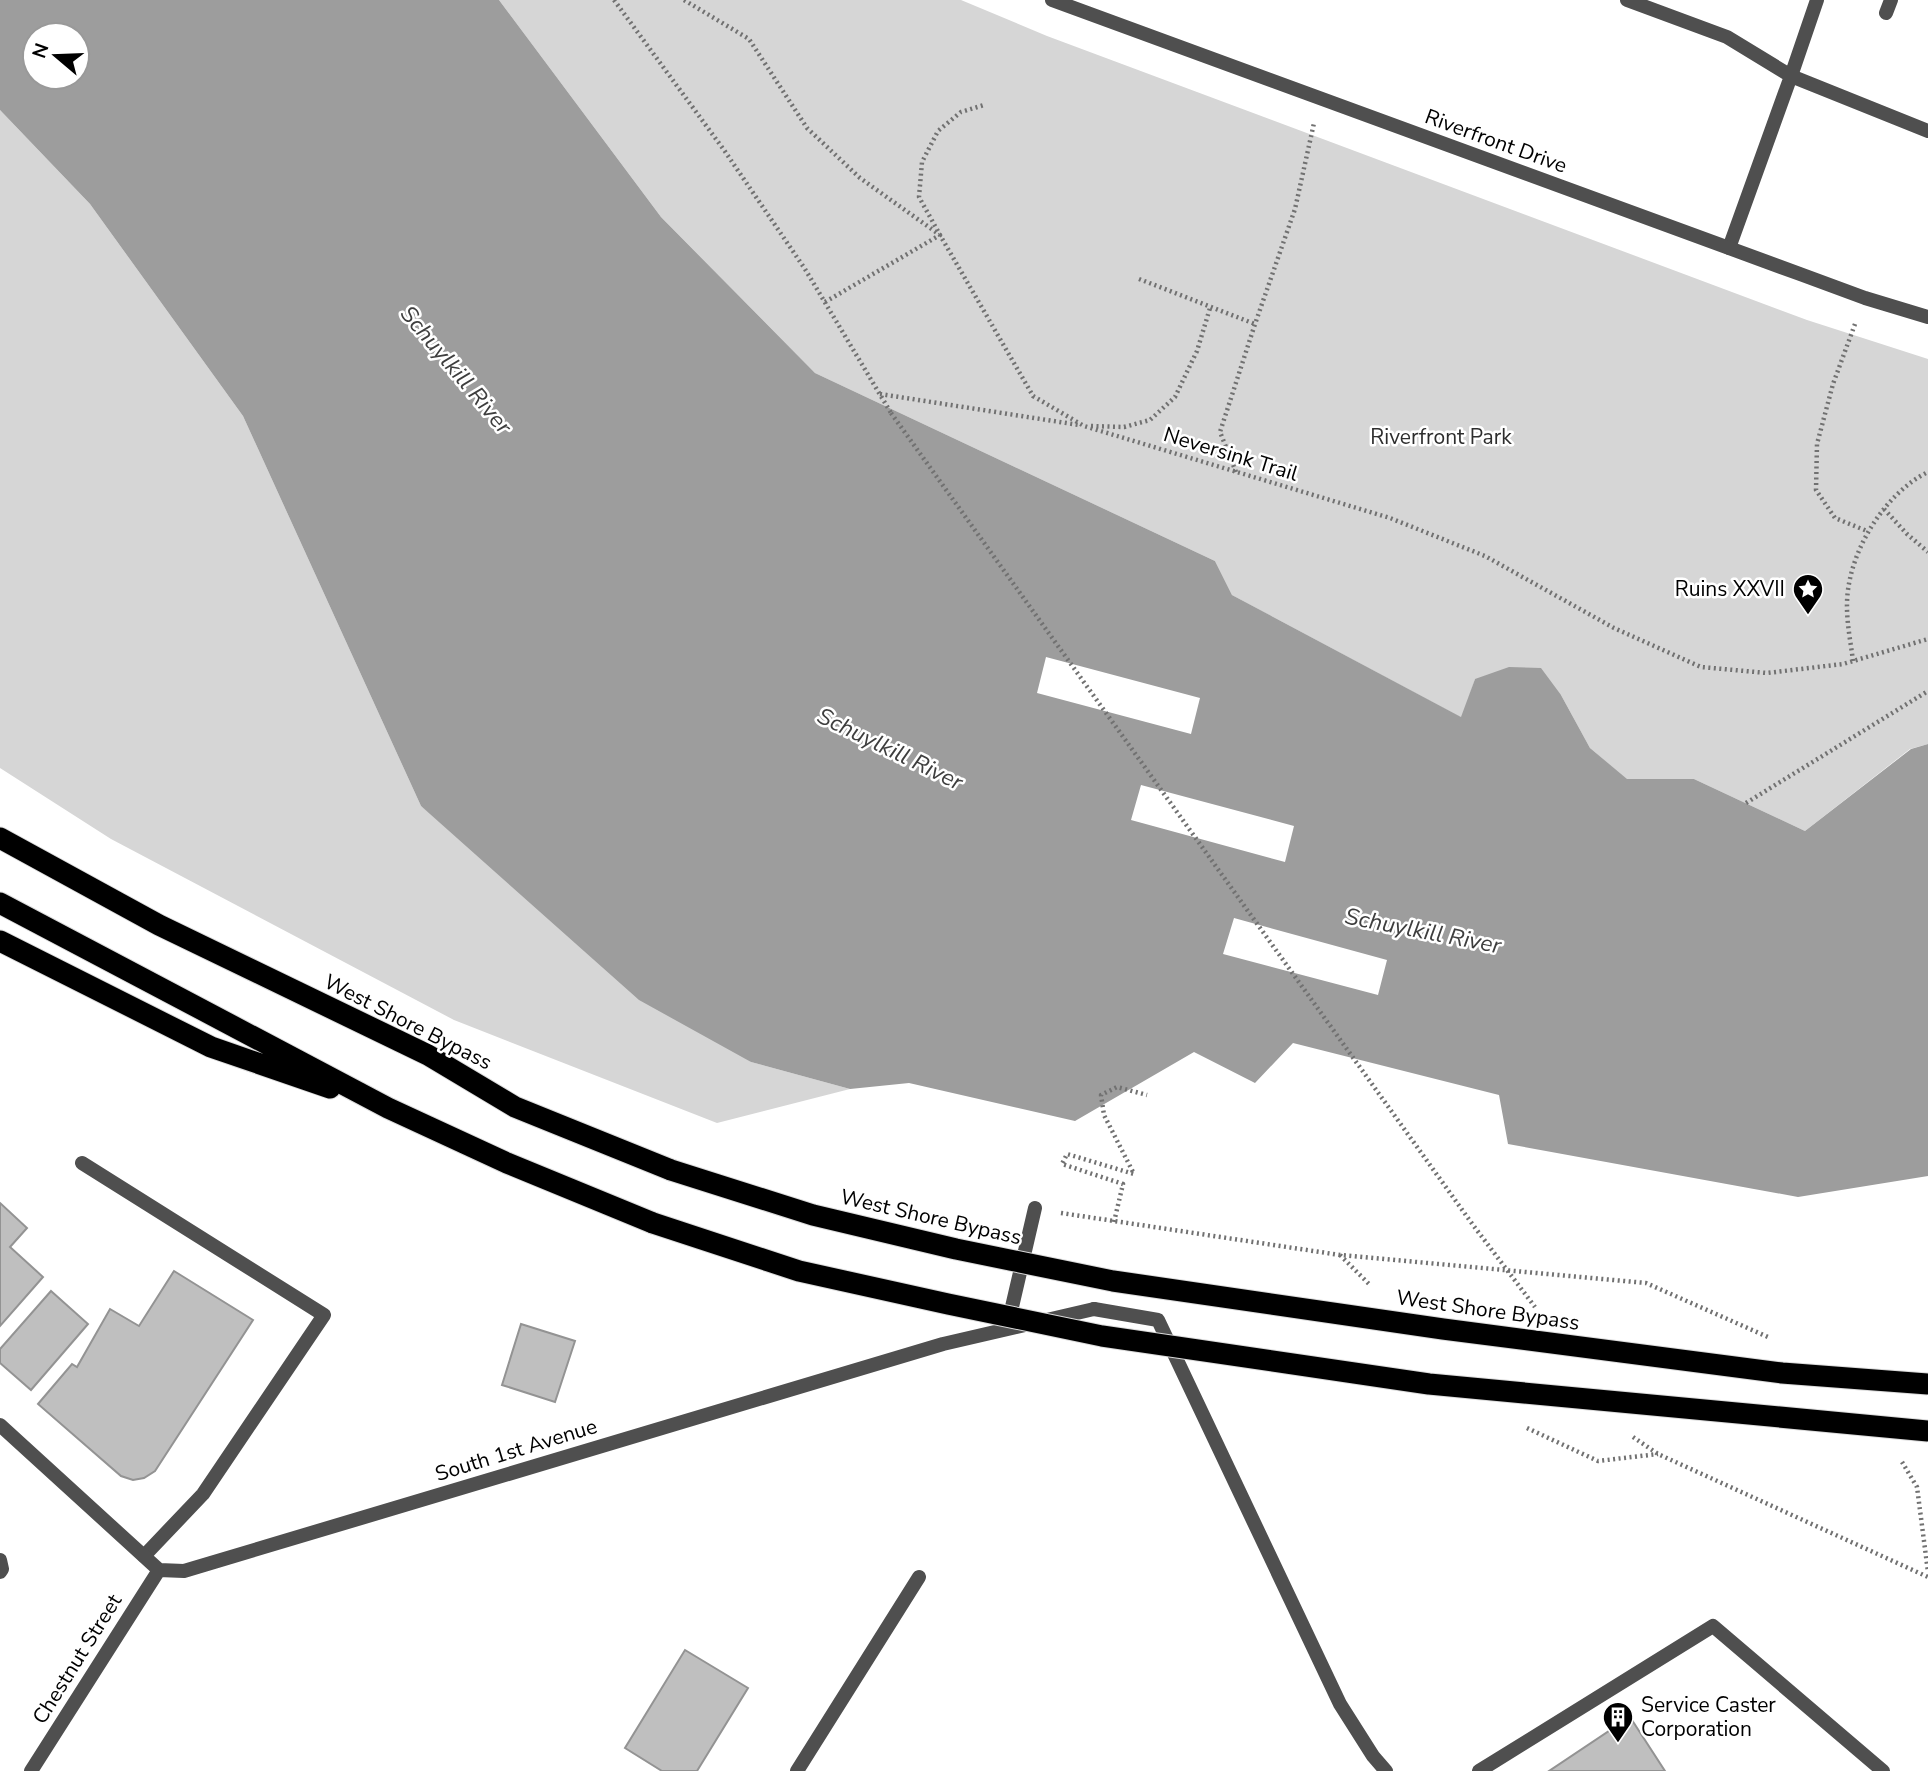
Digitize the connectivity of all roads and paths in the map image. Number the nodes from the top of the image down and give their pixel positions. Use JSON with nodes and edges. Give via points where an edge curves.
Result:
{"nodes":[{"id":1,"x":614,"y":0,"type":"edge"},
{"id":2,"x":684,"y":0,"type":"edge"},
{"id":3,"x":1052,"y":0,"type":"edge"},
{"id":4,"x":1627,"y":0,"type":"edge"},
{"id":5,"x":1816,"y":0,"type":"edge"},
{"id":6,"x":1791,"y":76,"type":"junction"},
{"id":7,"x":1319,"y":99,"type":"junction"},
{"id":8,"x":984,"y":105,"type":"dead end"},
{"id":9,"x":1928,"y":131,"type":"edge"},
{"id":10,"x":940,"y":235,"type":"junction"},
{"id":11,"x":1729,"y":248,"type":"junction"},
{"id":12,"x":1139,"y":279,"type":"dead end"},
{"id":13,"x":1865,"y":298,"type":"junction"},
{"id":14,"x":825,"y":302,"type":"junction"},
{"id":15,"x":1210,"y":308,"type":"junction"},
{"id":16,"x":1928,"y":317,"type":"edge"},
{"id":17,"x":1255,"y":324,"type":"junction"},
{"id":18,"x":879,"y":394,"type":"junction"},
{"id":19,"x":1084,"y":426,"type":"junction"},
{"id":20,"x":1236,"y":472,"type":"junction"},
{"id":21,"x":1928,"y":472,"type":"edge"},
{"id":22,"x":1884,"y":509,"type":"junction"},
{"id":23,"x":1867,"y":531,"type":"junction"},
{"id":24,"x":1928,"y":552,"type":"edge"},
{"id":25,"x":1928,"y":639,"type":"edge"},
{"id":26,"x":1853,"y":662,"type":"junction"},
{"id":27,"x":1928,"y":691,"type":"edge"},
{"id":28,"x":1746,"y":803,"type":"dead end"},
{"id":29,"x":0,"y":837,"type":"edge"},
{"id":30,"x":0,"y":903,"type":"edge"},
{"id":31,"x":0,"y":941,"type":"edge"},
{"id":32,"x":1147,"y":1095,"type":"dead end"},
{"id":33,"x":388,"y":1108,"type":"junction"},
{"id":34,"x":82,"y":1163,"type":"dead end"},
{"id":35,"x":1035,"y":1208,"type":"dead end"},
{"id":36,"x":1114,"y":1222,"type":"dead end"},
{"id":37,"x":1540,"y":1314,"type":"dead end"},
{"id":38,"x":1007,"y":1329,"type":"junction"},
{"id":39,"x":1928,"y":1384,"type":"edge"},
{"id":40,"x":0,"y":1425,"type":"edge"},
{"id":41,"x":1928,"y":1431,"type":"edge"},
{"id":42,"x":1632,"y":1436,"type":"dead end"},
{"id":43,"x":144,"y":1556,"type":"junction"},
{"id":44,"x":0,"y":1560,"type":"edge"},
{"id":45,"x":159,"y":1570,"type":"junction"},
{"id":46,"x":0,"y":1572,"type":"edge"},
{"id":47,"x":919,"y":1577,"type":"dead end"},
{"id":48,"x":1928,"y":1577,"type":"edge"},
{"id":49,"x":31,"y":1771,"type":"edge"},
{"id":50,"x":797,"y":1771,"type":"edge"},
{"id":51,"x":1386,"y":1771,"type":"edge"},
{"id":52,"x":1479,"y":1771,"type":"edge"},
{"id":53,"x":1883,"y":1771,"type":"edge"}],
"edges":[{"from":1,"to":14,"type":"path","via":[[724,150]]},
{"from":2,"to":10,"type":"path","name":"Neversink Trail","via":[[749,39],[807,128],[860,178]]},
{"from":3,"to":7,"type":"street","name":"Riverfront Drive"},
{"from":4,"to":6,"type":"street","via":[[1727,37]]},
{"from":5,"to":6,"type":"street"},
{"from":6,"to":9,"type":"street"},
{"from":6,"to":11,"type":"street"},
{"from":7,"to":11,"type":"street","name":"Riverfront Drive"},
{"from":7,"to":17,"type":"path","via":[[1295,209]]},
{"from":8,"to":10,"type":"path","via":[[961,113],[938,131],[922,162],[919,197]]},
{"from":10,"to":14,"type":"path"},
{"from":10,"to":19,"type":"path","name":"Neversink Trail","via":[[1033,396]]},
{"from":11,"to":13,"type":"street","name":"Riverfront Drive"},
{"from":12,"to":15,"type":"path"},
{"from":13,"to":16,"type":"street","name":"Riverfront Drive"},
{"from":13,"to":23,"type":"path","via":[[1833,384],[1817,444],[1816,490],[1835,518]]},
{"from":14,"to":18,"type":"path"},
{"from":15,"to":17,"type":"path"},
{"from":15,"to":19,"type":"path","via":[[1197,351],[1175,397],[1150,420],[1124,427]]},
{"from":17,"to":20,"type":"path","via":[[1220,432]]},
{"from":18,"to":19,"type":"path"},
{"from":18,"to":37,"type":"path","bridge":true},
{"from":19,"to":20,"type":"path","name":"Neversink Trail"},
{"from":20,"to":26,"type":"path","name":"Neversink Trail","via":[[1390,518],[1485,556],[1614,628],[1701,667],[1767,673]]},
{"from":21,"to":22,"type":"path"},
{"from":22,"to":23,"type":"path"},
{"from":22,"to":24,"type":"path"},
{"from":23,"to":26,"type":"path","via":[[1853,569],[1847,605]]},
{"from":25,"to":26,"type":"path","name":"Neversink Trail"},
{"from":27,"to":28,"type":"path"},
{"from":29,"to":39,"type":"highway","name":"West Shore Bypass","bridge":true,"via":[[159,925],[428,1055],[515,1107],[671,1170],[813,1215],[1113,1281],[1782,1373]]},
{"from":30,"to":33,"type":"highway"},
{"from":31,"to":33,"type":"highway","via":[[211,1048]]},
{"from":32,"to":36,"type":"path","via":[[1117,1087],[1101,1095],[1104,1115],[1134,1174],[1067,1154],[1062,1164],[1123,1184]]},
{"from":33,"to":41,"type":"highway","bridge":true,"via":[[653,1223],[799,1271],[1102,1336],[1429,1384]]},
{"from":34,"to":43,"type":"street","via":[[324,1315],[204,1494]]},
{"from":35,"to":38,"type":"street"},
{"from":38,"to":45,"type":"street","name":"South 1st Avenue","via":[[184,1571]]},
{"from":38,"to":51,"type":"street","name":"South 1st Avenue","via":[[1094,1308],[1158,1320],[1340,1704]]},
{"from":40,"to":43,"type":"street"},
{"from":42,"to":48,"type":"path","via":[[1658,1454]]},
{"from":43,"to":45,"type":"street"},
{"from":44,"to":46,"type":"street"},
{"from":45,"to":49,"type":"street","name":"Chestnut Street"},
{"from":47,"to":50,"type":"street"},
{"from":52,"to":53,"type":"street","via":[[1713,1626]]}]}
